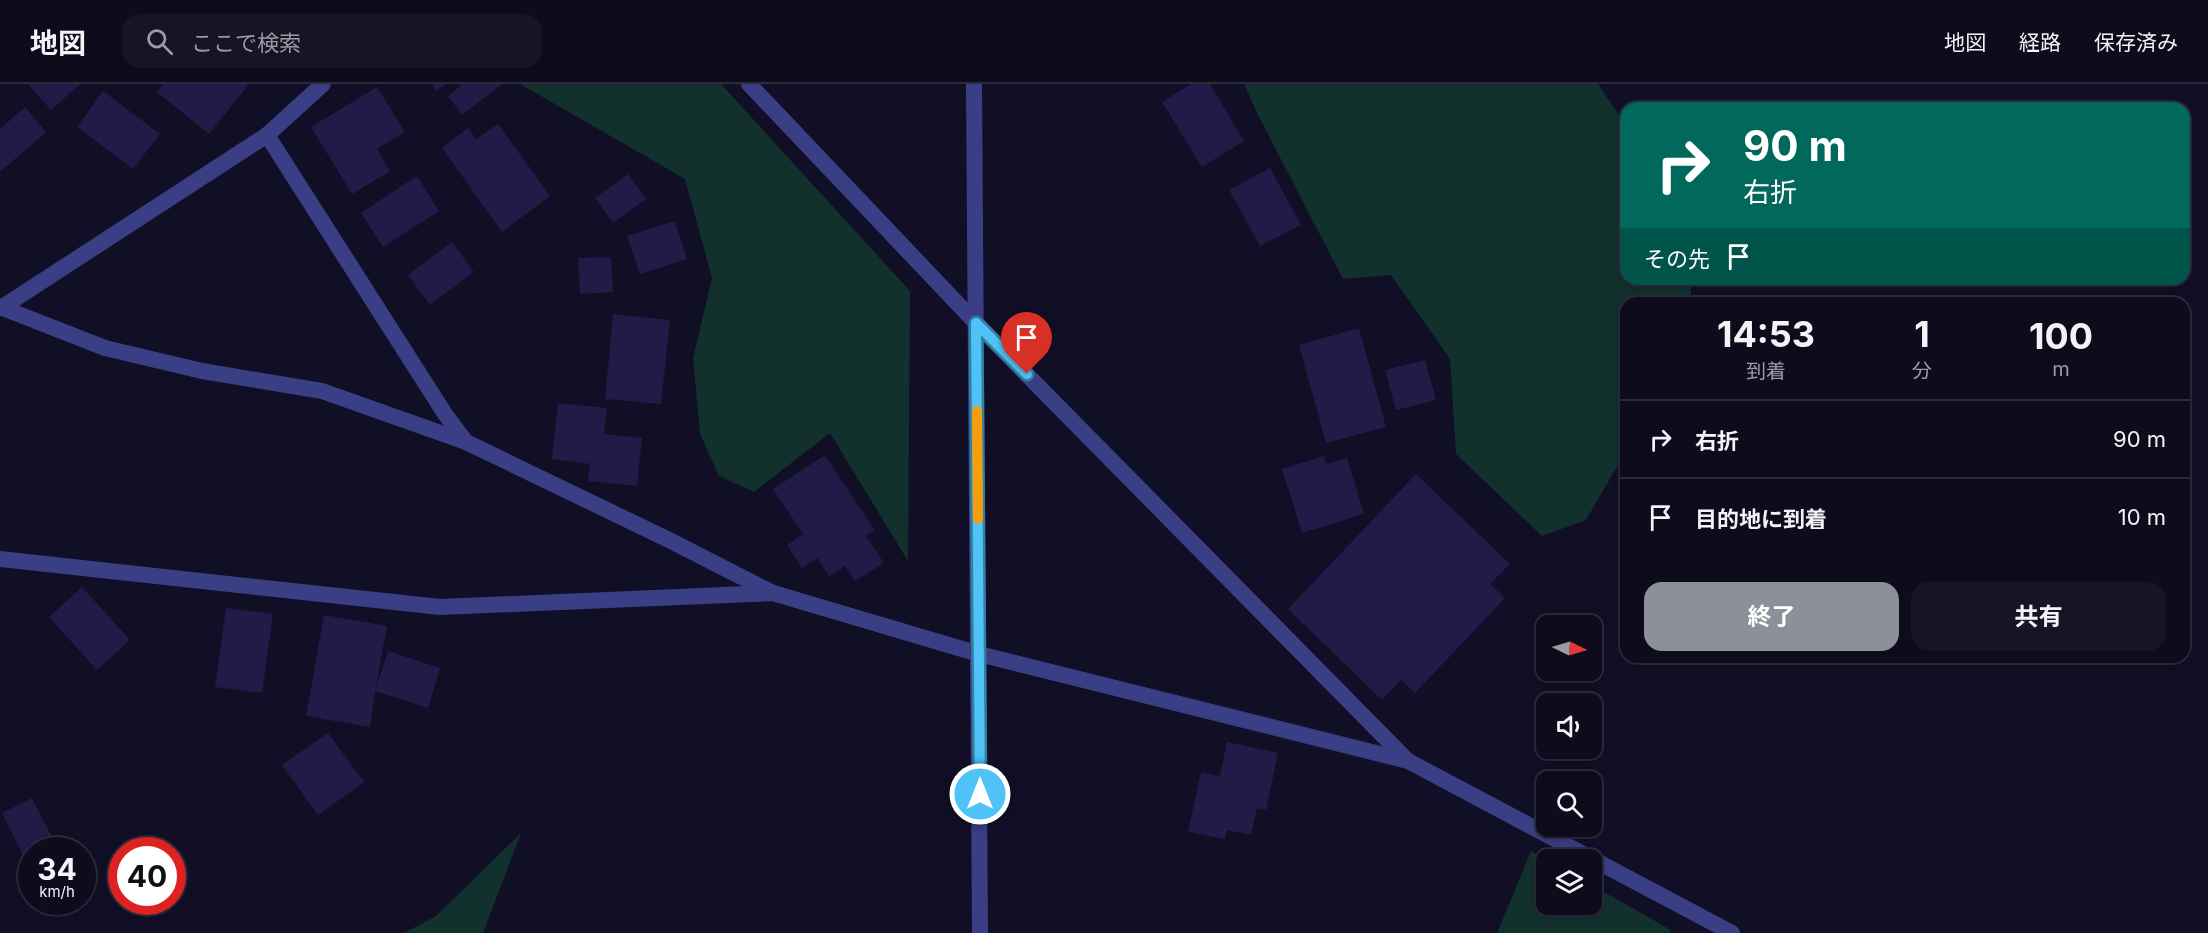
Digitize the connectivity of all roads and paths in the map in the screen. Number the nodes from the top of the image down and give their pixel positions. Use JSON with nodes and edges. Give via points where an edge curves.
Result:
{"nodes":[{"id":1,"x":323,"y":84,"type":"edge"},
{"id":2,"x":749,"y":84,"type":"edge"},
{"id":3,"x":974,"y":84,"type":"edge"},
{"id":4,"x":267,"y":135,"type":"junction"},
{"id":5,"x":1,"y":307,"type":"edge"},
{"id":6,"x":976,"y":323,"type":"junction"},
{"id":7,"x":466,"y":442,"type":"junction"},
{"id":8,"x":0,"y":559,"type":"edge"},
{"id":9,"x":773,"y":593,"type":"junction"},
{"id":10,"x":978,"y":654,"type":"junction"},
{"id":11,"x":1408,"y":761,"type":"junction"},
{"id":12,"x":980,"y":933,"type":"edge"},
{"id":13,"x":1732,"y":933,"type":"edge"}],
"edges":[{"from":1,"to":4,"type":"street"},
{"from":2,"to":6,"type":"street"},
{"from":3,"to":6,"type":"street"},
{"from":4,"to":5,"type":"street"},
{"from":4,"to":7,"type":"street"},
{"from":5,"to":7,"type":"street","via":[[105,348],[202,371],[322,391]]},
{"from":6,"to":10,"type":"street"},
{"from":6,"to":11,"type":"street"},
{"from":7,"to":9,"type":"street"},
{"from":8,"to":9,"type":"street","via":[[440,607]]},
{"from":9,"to":10,"type":"street"},
{"from":10,"to":11,"type":"street"},
{"from":10,"to":12,"type":"street"},
{"from":11,"to":13,"type":"street"}]}
